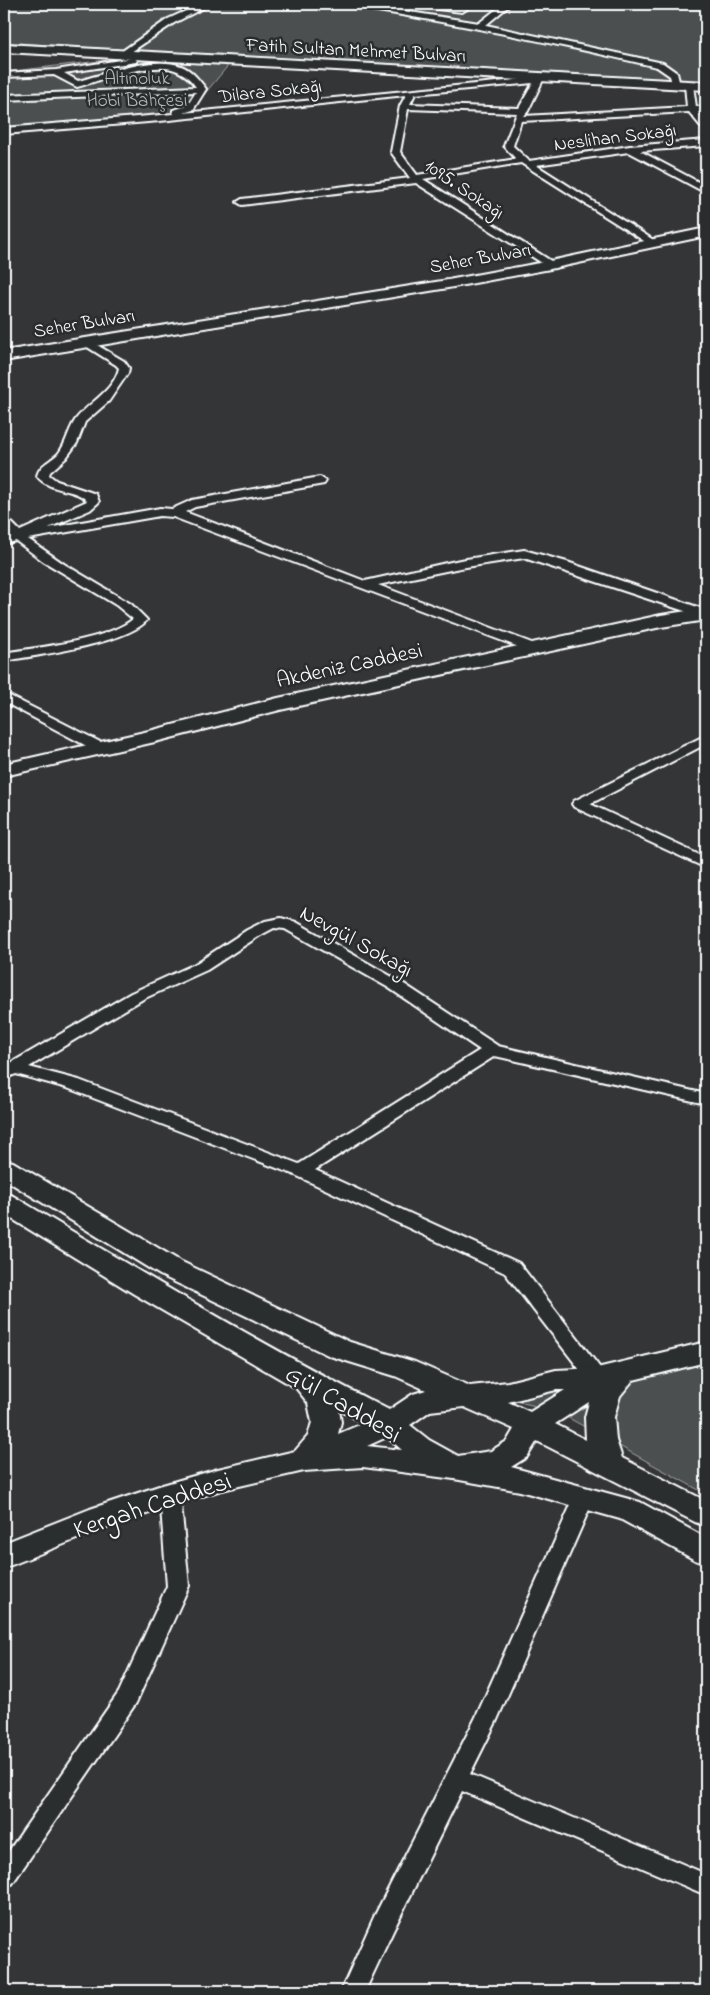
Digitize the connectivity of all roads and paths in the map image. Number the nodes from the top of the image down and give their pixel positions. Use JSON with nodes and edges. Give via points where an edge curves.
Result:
{"nodes":[{"id":1,"x":206,"y":4,"type":"edge"},
{"id":2,"x":346,"y":4,"type":"edge"},
{"id":3,"x":471,"y":4,"type":"edge"},
{"id":4,"x":507,"y":4,"type":"edge"},
{"id":5,"x":359,"y":5,"type":"edge"},
{"id":6,"x":427,"y":5,"type":"dead end"},
{"id":7,"x":480,"y":26,"type":"junction"},
{"id":8,"x":4,"y":46,"type":"edge"},
{"id":9,"x":119,"y":53,"type":"junction"},
{"id":10,"x":155,"y":57,"type":"junction"},
{"id":11,"x":4,"y":69,"type":"edge"},
{"id":12,"x":56,"y":72,"type":"junction"},
{"id":13,"x":4,"y":75,"type":"edge"},
{"id":14,"x":539,"y":79,"type":"junction"},
{"id":15,"x":675,"y":81,"type":"junction"},
{"id":16,"x":706,"y":84,"type":"edge"},
{"id":17,"x":689,"y":85,"type":"junction"},
{"id":18,"x":202,"y":89,"type":"junction"},
{"id":19,"x":412,"y":93,"type":"junction"},
{"id":20,"x":4,"y":98,"type":"edge"},
{"id":21,"x":404,"y":106,"type":"junction"},
{"id":22,"x":706,"y":109,"type":"edge"},
{"id":23,"x":692,"y":110,"type":"junction"},
{"id":24,"x":521,"y":115,"type":"junction"},
{"id":25,"x":4,"y":122,"type":"edge"},
{"id":26,"x":706,"y":127,"type":"edge"},
{"id":27,"x":4,"y":131,"type":"edge"},
{"id":28,"x":706,"y":143,"type":"edge"},
{"id":29,"x":630,"y":149,"type":"junction"},
{"id":30,"x":525,"y":162,"type":"junction"},
{"id":31,"x":416,"y":179,"type":"junction"},
{"id":32,"x":706,"y":179,"type":"edge"},
{"id":33,"x":692,"y":181,"type":"junction"},
{"id":34,"x":706,"y":190,"type":"edge"},
{"id":35,"x":242,"y":202,"type":"dead end"},
{"id":36,"x":706,"y":232,"type":"edge"},
{"id":37,"x":652,"y":243,"type":"junction"},
{"id":38,"x":706,"y":243,"type":"edge"},
{"id":39,"x":550,"y":265,"type":"junction"},
{"id":40,"x":260,"y":315,"type":"junction"},
{"id":41,"x":85,"y":342,"type":"junction"},
{"id":42,"x":4,"y":356,"type":"edge"},
{"id":43,"x":320,"y":482,"type":"dead end"},
{"id":44,"x":174,"y":513,"type":"junction"},
{"id":45,"x":4,"y":522,"type":"edge"},
{"id":46,"x":18,"y":537,"type":"junction"},
{"id":47,"x":4,"y":540,"type":"edge"},
{"id":48,"x":363,"y":585,"type":"junction"},
{"id":49,"x":706,"y":614,"type":"edge"},
{"id":50,"x":532,"y":648,"type":"junction"},
{"id":51,"x":4,"y":657,"type":"edge"},
{"id":52,"x":4,"y":697,"type":"edge"},
{"id":53,"x":706,"y":739,"type":"edge"},
{"id":54,"x":101,"y":748,"type":"junction"},
{"id":55,"x":4,"y":770,"type":"edge"},
{"id":56,"x":706,"y":864,"type":"edge"},
{"id":57,"x":492,"y":1050,"type":"junction"},
{"id":58,"x":9,"y":1071,"type":"edge"},
{"id":59,"x":706,"y":1099,"type":"edge"},
{"id":60,"x":4,"y":1168,"type":"edge"},
{"id":61,"x":301,"y":1171,"type":"junction"},
{"id":62,"x":4,"y":1202,"type":"edge"},
{"id":63,"x":706,"y":1352,"type":"edge"},
{"id":64,"x":610,"y":1375,"type":"junction"},
{"id":65,"x":298,"y":1376,"type":"junction"},
{"id":66,"x":466,"y":1396,"type":"junction"},
{"id":67,"x":390,"y":1424,"type":"junction"},
{"id":68,"x":532,"y":1425,"type":"junction"},
{"id":69,"x":304,"y":1460,"type":"junction"},
{"id":70,"x":611,"y":1466,"type":"junction"},
{"id":71,"x":454,"y":1468,"type":"junction"},
{"id":72,"x":170,"y":1494,"type":"junction"},
{"id":73,"x":584,"y":1498,"type":"junction"},
{"id":74,"x":706,"y":1514,"type":"edge"},
{"id":75,"x":706,"y":1552,"type":"edge"},
{"id":76,"x":4,"y":1556,"type":"edge"},
{"id":77,"x":456,"y":1778,"type":"junction"},
{"id":78,"x":4,"y":1877,"type":"edge"},
{"id":79,"x":706,"y":1885,"type":"edge"},
{"id":80,"x":353,"y":1991,"type":"edge"}],
"edges":[{"from":1,"to":9,"type":"street"},
{"from":2,"to":5,"type":"street"},
{"from":3,"to":6,"type":"street","via":[[462,10]]},
{"from":4,"to":7,"type":"street"},
{"from":5,"to":7,"type":"street"},
{"from":7,"to":15,"type":"street","via":[[660,65],[674,75]]},
{"from":8,"to":9,"type":"main road","name":"Fatih Sultan Mehmet Bulvarı"},
{"from":9,"to":10,"type":"main road","name":"Fatih Sultan Mehmet Bulvarı"},
{"from":9,"to":11,"type":"street"},
{"from":9,"to":15,"type":"main road","name":"Fatih Sultan Mehmet Bulvarı"},
{"from":10,"to":12,"type":"street"},
{"from":10,"to":14,"type":"main road","name":"Fatih Sultan Mehmet Bulvarı"},
{"from":12,"to":13,"type":"street"},
{"from":12,"to":18,"type":"street","via":[[77,84],[138,69],[167,66],[194,78]]},
{"from":14,"to":17,"type":"main road","name":"Fatih Sultan Mehmet Bulvarı"},
{"from":14,"to":19,"type":"street","name":"Dilara Sokağı"},
{"from":14,"to":24,"type":"street"},
{"from":15,"to":16,"type":"main road","name":"Fatih Sultan Mehmet Bulvarı"},
{"from":16,"to":17,"type":"main road","name":"Fatih Sultan Mehmet Bulvarı"},
{"from":17,"to":23,"type":"street"},
{"from":18,"to":20,"type":"street"},
{"from":18,"to":25,"type":"street","via":[[190,108],[170,114]]},
{"from":19,"to":21,"type":"street","name":"1095. Sokağı"},
{"from":19,"to":27,"type":"street","name":"Dilara Sokağı"},
{"from":21,"to":24,"type":"street"},
{"from":21,"to":31,"type":"street","name":"1095. Sokağı","via":[[395,152]]},
{"from":22,"to":23,"type":"street"},
{"from":23,"to":24,"type":"street"},
{"from":23,"to":26,"type":"street"},
{"from":24,"to":30,"type":"street","via":[[508,146]]},
{"from":28,"to":29,"type":"street","name":"Neslihan Sokağı"},
{"from":29,"to":30,"type":"street","name":"Neslihan Sokağı"},
{"from":29,"to":33,"type":"street"},
{"from":30,"to":31,"type":"street","name":"Neslihan Sokağı"},
{"from":30,"to":37,"type":"street"},
{"from":31,"to":35,"type":"street","name":"Neslihan Sokağı"},
{"from":31,"to":39,"type":"street","name":"1095. Sokağı"},
{"from":32,"to":33,"type":"street"},
{"from":33,"to":34,"type":"street"},
{"from":36,"to":37,"type":"main road","name":"Seher Bulvarı"},
{"from":37,"to":39,"type":"main road","name":"Seher Bulvarı"},
{"from":38,"to":40,"type":"main road","name":"Seher Bulvarı","via":[[460,290]]},
{"from":39,"to":40,"type":"main road","name":"Seher Bulvarı"},
{"from":40,"to":41,"type":"main road","name":"Seher Bulvarı"},
{"from":41,"to":42,"type":"main road","name":"Seher Bulvarı"},
{"from":41,"to":46,"type":"street","via":[[120,364],[124,368],[123,373],[104,399],[81,420],[71,443],[62,456],[44,470],[43,476],[52,483],[87,494],[93,502]]},
{"from":43,"to":44,"type":"street","via":[[192,504]]},
{"from":44,"to":46,"type":"street","via":[[160,512]]},
{"from":44,"to":48,"type":"street"},
{"from":45,"to":46,"type":"street"},
{"from":46,"to":47,"type":"street"},
{"from":46,"to":51,"type":"street","via":[[118,601],[140,620],[116,634]]},
{"from":48,"to":49,"type":"street","via":[[524,554]]},
{"from":48,"to":50,"type":"street"},
{"from":49,"to":50,"type":"main road","name":"Akdeniz Caddesi"},
{"from":50,"to":54,"type":"main road","name":"Akdeniz Caddesi","via":[[278,704]]},
{"from":52,"to":54,"type":"street"},
{"from":53,"to":56,"type":"street","via":[[580,804]]},
{"from":54,"to":55,"type":"main road","name":"Akdeniz Caddesi"},
{"from":57,"to":58,"type":"street","name":"Nevgül Sokağı","via":[[395,985],[290,925],[281,923],[253,933],[201,967],[137,996]]},
{"from":57,"to":59,"type":"street","name":"Nevgül Sokağı"},
{"from":57,"to":61,"type":"street"},
{"from":58,"to":61,"type":"street","via":[[73,1084]]},
{"from":60,"to":66,"type":"main road","name":"Gül Caddesi","via":[[170,1268],[340,1349],[405,1370]]},
{"from":61,"to":64,"type":"street","via":[[512,1268]]},
{"from":62,"to":65,"type":"main road","name":"Gül Caddesi"},
{"from":63,"to":64,"type":"main road","name":"Kergah Caddesi"},
{"from":64,"to":66,"type":"main road","name":"Kergah Caddesi","via":[[556,1380],[508,1392]]},
{"from":64,"to":68,"type":"main road","name":"Kergah Caddesi"},
{"from":64,"to":70,"type":"main road","via":[[599,1413],[600,1440]]},
{"from":65,"to":67,"type":"main road","name":"Gül Caddesi"},
{"from":65,"to":69,"type":"main road","via":[[322,1401],[327,1421],[320,1442]]},
{"from":66,"to":67,"type":"main road","name":"Kergah Caddesi","via":[[423,1401]]},
{"from":66,"to":68,"type":"main road","name":"Gül Caddesi"},
{"from":67,"to":69,"type":"main road","name":"Kergah Caddesi"},
{"from":67,"to":71,"type":"main road","name":"Gül Caddesi","via":[[419,1448]]},
{"from":68,"to":70,"type":"main road","name":"Gül Caddesi"},
{"from":68,"to":71,"type":"main road","name":"Kergah Caddesi","via":[[517,1449],[498,1461]]},
{"from":69,"to":71,"type":"main road","name":"Kergah Caddesi","via":[[363,1456]]},
{"from":69,"to":72,"type":"main road","name":"Kergah Caddesi"},
{"from":70,"to":74,"type":"main road","name":"Gül Caddesi"},
{"from":71,"to":73,"type":"main road","name":"Gül Caddesi","via":[[520,1480]]},
{"from":72,"to":76,"type":"main road","name":"Kergah Caddesi"},
{"from":72,"to":78,"type":"street","via":[[178,1586],[128,1697]]},
{"from":73,"to":75,"type":"main road","name":"Gül Caddesi","via":[[629,1510]]},
{"from":73,"to":77,"type":"street","via":[[486,1720]]},
{"from":77,"to":79,"type":"street"},
{"from":77,"to":80,"type":"street"}]}
